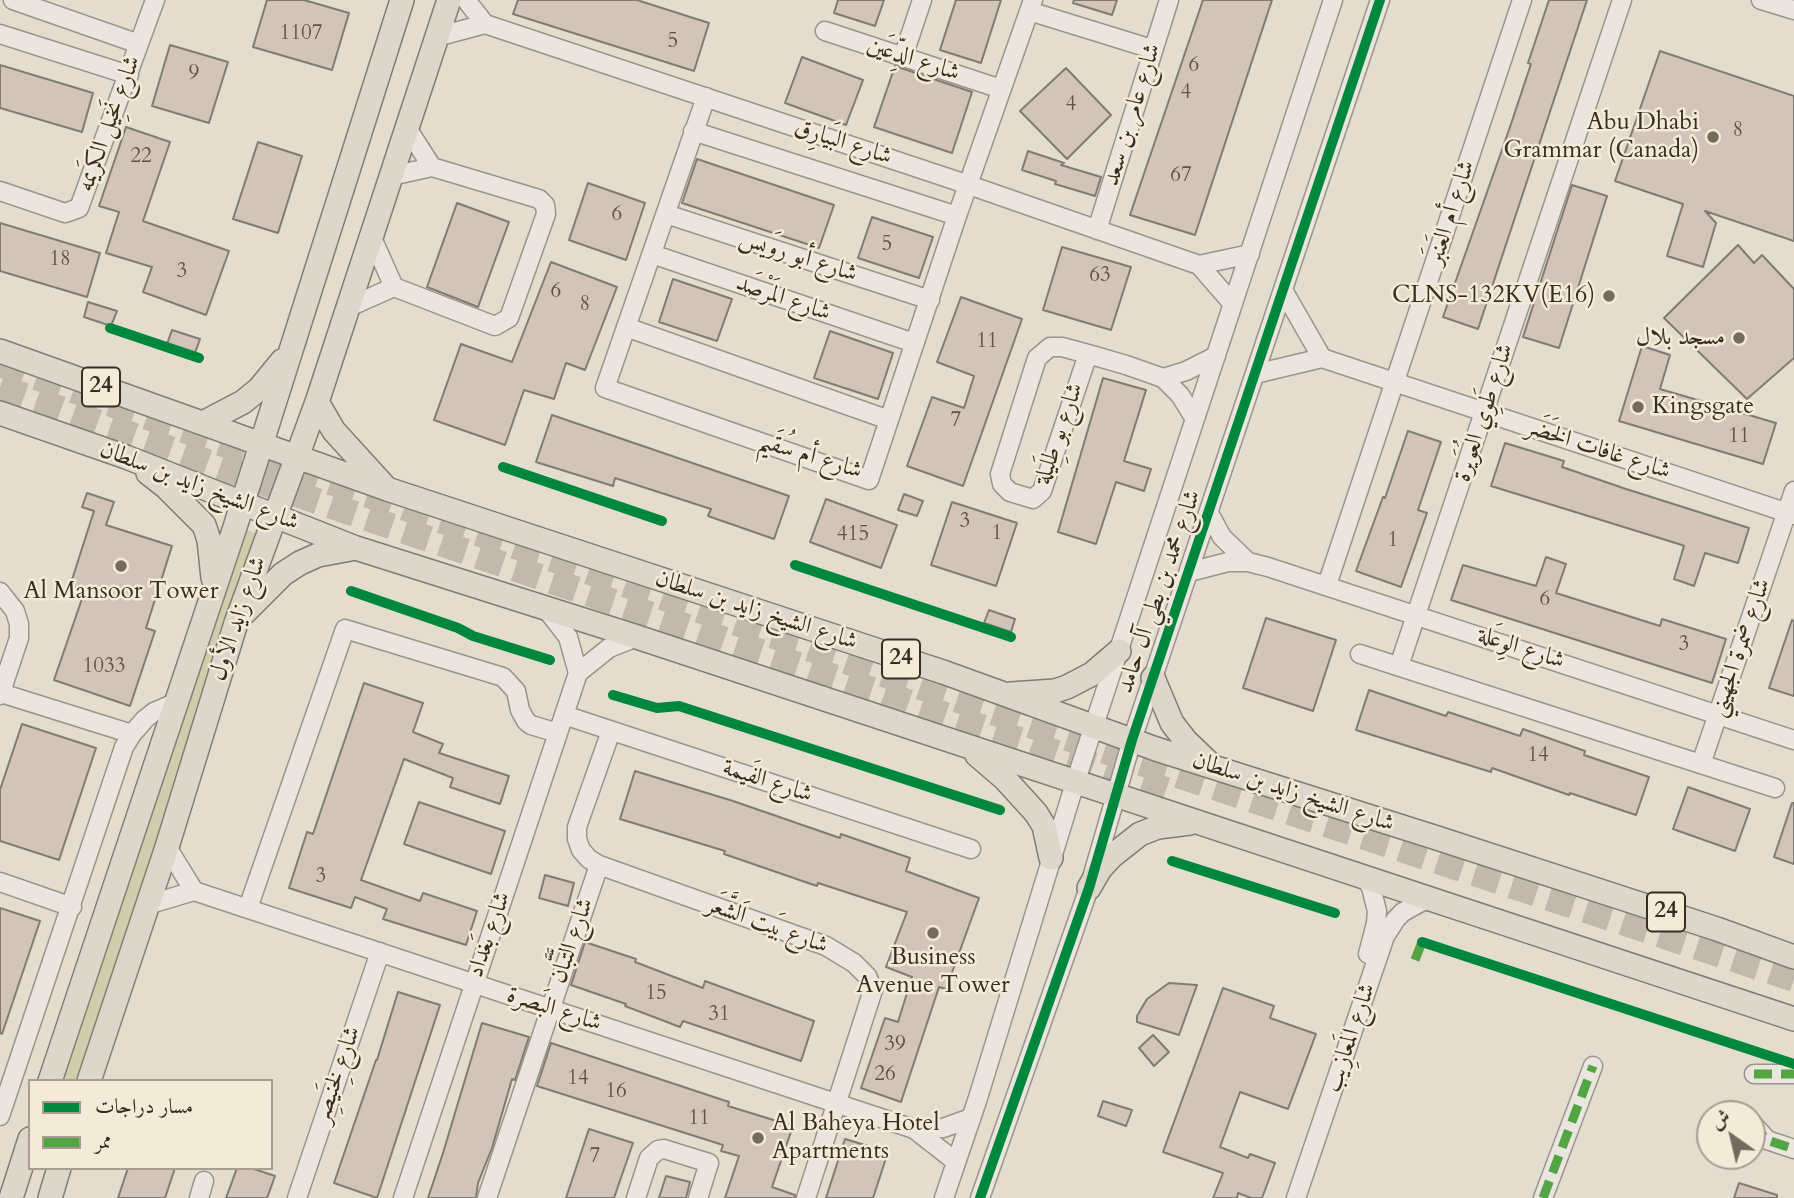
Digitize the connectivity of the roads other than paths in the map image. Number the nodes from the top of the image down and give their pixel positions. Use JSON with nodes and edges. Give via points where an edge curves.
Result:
{"nodes":[{"id":1,"x":13,"y":0,"type":"edge"},
{"id":2,"x":155,"y":0,"type":"edge"},
{"id":3,"x":449,"y":0,"type":"edge"},
{"id":4,"x":466,"y":0,"type":"edge"},
{"id":5,"x":922,"y":0,"type":"edge"},
{"id":6,"x":1169,"y":0,"type":"edge"},
{"id":7,"x":1333,"y":0,"type":"edge"},
{"id":8,"x":1380,"y":0,"type":"edge"},
{"id":9,"x":1522,"y":0,"type":"edge"},
{"id":10,"x":1622,"y":0,"type":"edge"},
{"id":11,"x":1761,"y":0,"type":"edge"},
{"id":12,"x":397,"y":3,"type":"edge"},
{"id":13,"x":1031,"y":5,"type":"edge"},
{"id":14,"x":1794,"y":10,"type":"edge"},
{"id":15,"x":485,"y":24,"type":"junction"},
{"id":16,"x":825,"y":31,"type":"dead end"},
{"id":17,"x":0,"y":34,"type":"edge"},
{"id":18,"x":436,"y":37,"type":"junction"},
{"id":19,"x":139,"y":44,"type":"junction"},
{"id":20,"x":1153,"y":50,"type":"junction"},
{"id":21,"x":903,"y":57,"type":"junction"},
{"id":22,"x":129,"y":75,"type":"junction"},
{"id":23,"x":1001,"y":89,"type":"junction"},
{"id":24,"x":706,"y":97,"type":"junction"},
{"id":25,"x":407,"y":128,"type":"junction"},
{"id":26,"x":693,"y":131,"type":"junction"},
{"id":27,"x":432,"y":167,"type":"junction"},
{"id":28,"x":391,"y":176,"type":"junction"},
{"id":29,"x":969,"y":185,"type":"junction"},
{"id":30,"x":0,"y":191,"type":"edge"},
{"id":31,"x":666,"y":214,"type":"junction"},
{"id":32,"x":957,"y":216,"type":"junction"},
{"id":33,"x":1097,"y":230,"type":"junction"},
{"id":34,"x":372,"y":238,"type":"junction"},
{"id":35,"x":652,"y":254,"type":"junction"},
{"id":36,"x":1250,"y":254,"type":"junction"},
{"id":37,"x":1199,"y":265,"type":"junction"},
{"id":38,"x":394,"y":287,"type":"junction"},
{"id":39,"x":1283,"y":290,"type":"junction"},
{"id":40,"x":930,"y":300,"type":"junction"},
{"id":41,"x":1233,"y":304,"type":"junction"},
{"id":42,"x":349,"y":307,"type":"junction"},
{"id":43,"x":626,"y":327,"type":"junction"},
{"id":44,"x":293,"y":340,"type":"junction"},
{"id":45,"x":914,"y":343,"type":"junction"},
{"id":46,"x":0,"y":351,"type":"edge"},
{"id":47,"x":1088,"y":355,"type":"junction"},
{"id":48,"x":1216,"y":356,"type":"junction"},
{"id":49,"x":1322,"y":358,"type":"junction"},
{"id":50,"x":1255,"y":373,"type":"junction"},
{"id":51,"x":1163,"y":378,"type":"junction"},
{"id":52,"x":1396,"y":381,"type":"junction"},
{"id":53,"x":317,"y":401,"type":"junction"},
{"id":54,"x":1486,"y":412,"type":"junction"},
{"id":55,"x":0,"y":413,"type":"edge"},
{"id":56,"x":1195,"y":419,"type":"junction"},
{"id":57,"x":889,"y":420,"type":"junction"},
{"id":58,"x":203,"y":423,"type":"junction"},
{"id":59,"x":260,"y":443,"type":"junction"},
{"id":60,"x":126,"y":457,"type":"junction"},
{"id":61,"x":295,"y":457,"type":"junction"},
{"id":62,"x":387,"y":489,"type":"junction"},
{"id":63,"x":1794,"y":491,"type":"edge"},
{"id":64,"x":242,"y":502,"type":"junction"},
{"id":65,"x":1209,"y":513,"type":"junction"},
{"id":66,"x":1790,"y":514,"type":"edge"},
{"id":67,"x":275,"y":515,"type":"junction"},
{"id":68,"x":356,"y":548,"type":"junction"},
{"id":69,"x":1248,"y":562,"type":"junction"},
{"id":70,"x":1189,"y":572,"type":"junction"},
{"id":71,"x":1327,"y":584,"type":"junction"},
{"id":72,"x":214,"y":587,"type":"junction"},
{"id":73,"x":0,"y":592,"type":"edge"},
{"id":74,"x":546,"y":609,"type":"junction"},
{"id":75,"x":1417,"y":614,"type":"junction"},
{"id":76,"x":236,"y":623,"type":"junction"},
{"id":77,"x":637,"y":638,"type":"junction"},
{"id":78,"x":1119,"y":650,"type":"junction"},
{"id":79,"x":1360,"y":654,"type":"dead end"},
{"id":80,"x":1399,"y":666,"type":"junction"},
{"id":81,"x":578,"y":673,"type":"junction"},
{"id":82,"x":1153,"y":678,"type":"junction"},
{"id":83,"x":0,"y":694,"type":"edge"},
{"id":84,"x":1005,"y":694,"type":"junction"},
{"id":85,"x":175,"y":703,"type":"junction"},
{"id":86,"x":1718,"y":714,"type":"junction"},
{"id":87,"x":564,"y":715,"type":"junction"},
{"id":88,"x":1094,"y":728,"type":"junction"},
{"id":89,"x":611,"y":731,"type":"junction"},
{"id":90,"x":558,"y":733,"type":"junction"},
{"id":91,"x":132,"y":734,"type":"junction"},
{"id":92,"x":1132,"y":740,"type":"junction"},
{"id":93,"x":1794,"y":740,"type":"edge"},
{"id":94,"x":969,"y":748,"type":"junction"},
{"id":95,"x":1701,"y":764,"type":"junction"},
{"id":96,"x":1214,"y":768,"type":"junction"},
{"id":97,"x":1075,"y":783,"type":"junction"},
{"id":98,"x":1775,"y":788,"type":"dead end"},
{"id":99,"x":1117,"y":796,"type":"junction"},
{"id":100,"x":1198,"y":822,"type":"junction"},
{"id":101,"x":167,"y":846,"type":"junction"},
{"id":102,"x":971,"y":849,"type":"dead end"},
{"id":103,"x":1051,"y":859,"type":"junction"},
{"id":104,"x":599,"y":866,"type":"junction"},
{"id":105,"x":1364,"y":877,"type":"junction"},
{"id":106,"x":0,"y":882,"type":"edge"},
{"id":107,"x":1089,"y":888,"type":"junction"},
{"id":108,"x":194,"y":891,"type":"junction"},
{"id":109,"x":1431,"y":900,"type":"junction"},
{"id":110,"x":147,"y":905,"type":"junction"},
{"id":111,"x":72,"y":907,"type":"junction"},
{"id":112,"x":248,"y":908,"type":"junction"},
{"id":113,"x":380,"y":952,"type":"junction"},
{"id":114,"x":1794,"y":957,"type":"edge"},
{"id":115,"x":474,"y":983,"type":"junction"},
{"id":116,"x":1357,"y":987,"type":"dead end"},
{"id":117,"x":549,"y":1009,"type":"junction"},
{"id":118,"x":1794,"y":1019,"type":"edge"},
{"id":119,"x":1593,"y":1066,"type":"dead end"},
{"id":120,"x":1754,"y":1074,"type":"dead end"},
{"id":121,"x":1794,"y":1074,"type":"edge"},
{"id":122,"x":51,"y":1079,"type":"edge"},
{"id":123,"x":90,"y":1079,"type":"edge"},
{"id":124,"x":836,"y":1104,"type":"junction"},
{"id":125,"x":0,"y":1116,"type":"edge"},
{"id":126,"x":971,"y":1118,"type":"junction"},
{"id":127,"x":914,"y":1129,"type":"junction"},
{"id":128,"x":1766,"y":1139,"type":"edge"},
{"id":129,"x":28,"y":1145,"type":"edge"},
{"id":130,"x":1794,"y":1149,"type":"edge"},
{"id":131,"x":956,"y":1161,"type":"junction"},
{"id":132,"x":59,"y":1170,"type":"edge"},
{"id":133,"x":10,"y":1198,"type":"edge"},
{"id":134,"x":50,"y":1198,"type":"edge"},
{"id":135,"x":297,"y":1198,"type":"edge"},
{"id":136,"x":403,"y":1198,"type":"edge"},
{"id":137,"x":487,"y":1198,"type":"edge"},
{"id":138,"x":636,"y":1198,"type":"edge"},
{"id":139,"x":698,"y":1198,"type":"edge"},
{"id":140,"x":806,"y":1198,"type":"edge"},
{"id":141,"x":944,"y":1198,"type":"edge"},
{"id":142,"x":980,"y":1198,"type":"edge"},
{"id":143,"x":1296,"y":1198,"type":"edge"},
{"id":144,"x":1543,"y":1198,"type":"edge"}],
"edges":[{"from":1,"to":19,"type":"street"},
{"from":2,"to":19,"type":"street","name":"شارع نَخِيل الكرَيمه"},
{"from":3,"to":18,"type":"main road","name":"شارع زايد الأول"},
{"from":4,"to":15,"type":"street"},
{"from":5,"to":21,"type":"street"},
{"from":6,"to":20,"type":"street","name":"شارع عامر بن سعد"},
{"from":7,"to":36,"type":"street","name":"شارع محمد بن بطي آل حامد"},
{"from":8,"to":39,"type":"street","name":"شارع محمد بن بطي آل حامد"},
{"from":9,"to":52,"type":"street","name":"شارع أم العَنبَر"},
{"from":10,"to":54,"type":"street","name":"شارع طَوِي العُوَيرة"},
{"from":11,"to":14,"type":"street"},
{"from":12,"to":44,"type":"main road","name":"شارع زايد الأول"},
{"from":13,"to":20,"type":"street"},
{"from":13,"to":23,"type":"street","name":"شارع أم سُقَيم"},
{"from":15,"to":18,"type":"street"},
{"from":15,"to":24,"type":"street","name":"شارع البَيارِق"},
{"from":16,"to":21,"type":"street","name":"شارع الدِّعَين"},
{"from":17,"to":22,"type":"street"},
{"from":18,"to":25,"type":"main road","name":"شارع زايد الأول"},
{"from":19,"to":22,"type":"street","name":"شارع نَخِيل الكرَيمه"},
{"from":20,"to":33,"type":"street","name":"شارع عامر بن سعد"},
{"from":21,"to":23,"type":"street","name":"شارع الدِّعَين"},
{"from":22,"to":30,"type":"street","name":"شارع نَخِيل الكرَيمه","via":[[79,208],[65,213]]},
{"from":23,"to":29,"type":"street","name":"شارع أم سُقَيم"},
{"from":24,"to":26,"type":"street","name":"شارع أم سُقَيم"},
{"from":24,"to":29,"type":"street","name":"شارع البَيارِق"},
{"from":25,"to":27,"type":"street"},
{"from":25,"to":28,"type":"main road","name":"شارع زايد الأول"},
{"from":26,"to":31,"type":"street","name":"شارع أم سُقَيم"},
{"from":26,"to":32,"type":"street"},
{"from":27,"to":28,"type":"street"},
{"from":27,"to":38,"type":"street","via":[[539,199],[546,214],[509,318],[502,324],[495,326]]},
{"from":28,"to":34,"type":"main road","name":"شارع زايد الأول"},
{"from":29,"to":32,"type":"street","name":"شارع أم سُقَيم"},
{"from":29,"to":33,"type":"street","name":"شارع البَيارِق"},
{"from":31,"to":35,"type":"street","name":"شارع أم سُقَيم"},
{"from":31,"to":40,"type":"street","name":"شارع أبو روَيس"},
{"from":32,"to":40,"type":"street","name":"شارع أم سُقَيم"},
{"from":33,"to":37,"type":"street","name":"شارع البَيارِق"},
{"from":34,"to":38,"type":"street"},
{"from":34,"to":42,"type":"main road","name":"شارع زايد الأول"},
{"from":35,"to":43,"type":"street","name":"شارع أم سُقَيم"},
{"from":35,"to":45,"type":"street","name":"شارع المَرْصَد"},
{"from":36,"to":37,"type":"street"},
{"from":36,"to":41,"type":"street","name":"شارع محمد بن بطي آل حامد"},
{"from":37,"to":41,"type":"street","name":"شارع البَيارِق"},
{"from":38,"to":42,"type":"street"},
{"from":39,"to":49,"type":"street"},
{"from":39,"to":50,"type":"street","name":"شارع محمد بن بطي آل حامد"},
{"from":40,"to":45,"type":"street","name":"شارع أم سُقَيم"},
{"from":41,"to":48,"type":"street","name":"شارع محمد بن بطي آل حامد"},
{"from":42,"to":53,"type":"main road","name":"شارع زايد الأول"},
{"from":43,"to":57,"type":"street"},
{"from":43,"to":57,"type":"street","name":"شارع أم سُقَيم","via":[[605,388],[630,397],[869,480]]},
{"from":44,"to":58,"type":"main road","via":[[259,389]]},
{"from":44,"to":59,"type":"main road","name":"شارع زايد الأول"},
{"from":45,"to":57,"type":"street","name":"شارع أم سُقَيم"},
{"from":46,"to":58,"type":"main road","name":"شارع الشيخ زايد بن سلطان","number":"24"},
{"from":47,"to":47,"type":"street","name":"شارع بو طِلَيلة","via":[[1056,346],[1037,358],[1000,474],[1010,492],[1033,499],[1042,491]]},
{"from":47,"to":51,"type":"street","name":"شارع بو طِلَيلة"},
{"from":48,"to":51,"type":"street"},
{"from":48,"to":56,"type":"street","name":"شارع محمد بن بطي آل حامد"},
{"from":49,"to":50,"type":"street","name":"شارع غافات الخَضَر"},
{"from":49,"to":52,"type":"street","name":"شارع غافات الخَضَر"},
{"from":50,"to":65,"type":"street","name":"شارع محمد بن بطي آل حامد"},
{"from":51,"to":56,"type":"street"},
{"from":52,"to":54,"type":"street","name":"شارع غافات الخَضَر"},
{"from":52,"to":71,"type":"street","name":"شارع أم العَنبَر"},
{"from":53,"to":61,"type":"main road","name":"شارع زايد الأول"},
{"from":53,"to":62,"type":"main road","via":[[334,431]]},
{"from":54,"to":66,"type":"street","name":"شارع غافات الخَضَر"},
{"from":54,"to":75,"type":"street","name":"شارع طَوِي العُوَيرة"},
{"from":55,"to":60,"type":"main road","name":"شارع الشيخ زايد بن سلطان","number":"24"},
{"from":56,"to":78,"type":"street","name":"شارع محمد بن بطي آل حامد"},
{"from":58,"to":59,"type":"main road","name":"شارع الشيخ زايد بن سلطان","number":"24"},
{"from":59,"to":61,"type":"main road","name":"شارع الشيخ زايد بن سلطان","number":"24"},
{"from":59,"to":64,"type":"main road","name":"شارع زايد الأول"},
{"from":60,"to":64,"type":"main road","name":"شارع الشيخ زايد بن سلطان","number":"24"},
{"from":60,"to":72,"type":"main road","via":[[166,486],[204,525]]},
{"from":61,"to":62,"type":"main road","name":"شارع الشيخ زايد بن سلطان","number":"24"},
{"from":61,"to":67,"type":"main road","name":"شارع زايد الأول"},
{"from":62,"to":84,"type":"main road","name":"شارع الشيخ زايد بن سلطان","number":"24"},
{"from":63,"to":66,"type":"street","name":"شارع ضمرة الجهيني"},
{"from":64,"to":67,"type":"main road","name":"شارع الشيخ زايد بن سلطان","number":"24"},
{"from":64,"to":72,"type":"main road","name":"شارع زايد الأول"},
{"from":65,"to":69,"type":"street","name":"شارع الوِعَلة","via":[[1222,537]]},
{"from":65,"to":70,"type":"street","name":"شارع محمد بن بطي آل حامد"},
{"from":66,"to":86,"type":"street","name":"شارع ضمرة الجهيني"},
{"from":67,"to":68,"type":"main road","name":"شارع الشيخ زايد بن سلطان","number":"24"},
{"from":67,"to":76,"type":"main road","name":"شارع زايد الأول"},
{"from":68,"to":74,"type":"main road","name":"شارع الشيخ زايد بن سلطان","number":"24"},
{"from":68,"to":76,"type":"main road","via":[[300,563],[267,588]]},
{"from":69,"to":70,"type":"street","name":"شارع الوِعَلة","via":[[1218,563]]},
{"from":69,"to":71,"type":"street","name":"شارع الوِعَلة"},
{"from":70,"to":82,"type":"street","name":"شارع محمد بن بطي آل حامد"},
{"from":71,"to":75,"type":"street","name":"شارع الوِعَلة"},
{"from":72,"to":85,"type":"main road","name":"شارع زايد الأول"},
{"from":73,"to":83,"type":"street","via":[[15,611],[19,638]]},
{"from":74,"to":77,"type":"main road","name":"شارع الشيخ زايد بن سلطان","number":"24"},
{"from":74,"to":81,"type":"street","via":[[568,637]]},
{"from":75,"to":80,"type":"street","name":"شارع طَوِي العُوَيرة"},
{"from":75,"to":86,"type":"street","name":"شارع الوِعَلة"},
{"from":76,"to":101,"type":"main road","name":"شارع زايد الأول"},
{"from":77,"to":81,"type":"street","via":[[609,648]]},
{"from":77,"to":94,"type":"main road","name":"شارع الشيخ زايد بن سلطان","number":"24"},
{"from":78,"to":84,"type":"main road","via":[[1092,674],[1067,687]]},
{"from":78,"to":88,"type":"street","name":"شارع محمد بن بطي آل حامد"},
{"from":79,"to":80,"type":"street"},
{"from":80,"to":95,"type":"street"},
{"from":81,"to":87,"type":"street","name":"شارع بَغداد"},
{"from":82,"to":92,"type":"street","name":"شارع محمد بن بطي آل حامد"},
{"from":82,"to":96,"type":"main road","via":[[1172,723]]},
{"from":83,"to":91,"type":"street"},
{"from":84,"to":88,"type":"main road","name":"شارع الشيخ زايد بن سلطان","number":"24"},
{"from":85,"to":91,"type":"street","via":[[154,712]]},
{"from":85,"to":122,"type":"main road","name":"شارع زايد الأول"},
{"from":86,"to":93,"type":"street","name":"شارع الوِعَلة"},
{"from":86,"to":95,"type":"street","name":"شارع ضمرة الجهيني"},
{"from":87,"to":89,"type":"street","name":"شارع الفَيمة"},
{"from":87,"to":90,"type":"street","name":"شارع بَغداد"},
{"from":88,"to":92,"type":"main road","name":"شارع الشيخ زايد بن سلطان","number":"24"},
{"from":88,"to":97,"type":"street","name":"شارع محمد بن بطي آل حامد"},
{"from":89,"to":102,"type":"street","name":"شارع الفَيمة"},
{"from":89,"to":104,"type":"street","name":"شارع التَّبَّان","via":[[577,827],[581,850]]},
{"from":90,"to":112,"type":"street","via":[[526,721],[516,691],[503,677],[345,629]]},
{"from":90,"to":115,"type":"street","name":"شارع بَغداد"},
{"from":91,"to":111,"type":"street"},
{"from":92,"to":96,"type":"main road","name":"شارع الشيخ زايد بن سلطان","number":"24"},
{"from":92,"to":99,"type":"street","name":"شارع محمد بن بطي آل حامد"},
{"from":94,"to":97,"type":"main road","name":"شارع الشيخ زايد بن سلطان","number":"24"},
{"from":94,"to":103,"type":"main road","via":[[1037,813]]},
{"from":95,"to":98,"type":"street"},
{"from":96,"to":114,"type":"main road","name":"شارع الشيخ زايد بن سلطان","number":"24"},
{"from":97,"to":99,"type":"main road","name":"شارع الشيخ زايد بن سلطان","number":"24"},
{"from":97,"to":103,"type":"street","name":"شارع محمد بن بطي آل حامد"},
{"from":99,"to":100,"type":"main road","name":"شارع الشيخ زايد بن سلطان","number":"24"},
{"from":99,"to":107,"type":"street","name":"شارع محمد بن بطي آل حامد"},
{"from":100,"to":105,"type":"main road","name":"شارع الشيخ زايد بن سلطان","number":"24"},
{"from":100,"to":107,"type":"main road","via":[[1140,834],[1112,856]]},
{"from":101,"to":108,"type":"street"},
{"from":101,"to":110,"type":"main road","name":"شارع زايد الأول"},
{"from":103,"to":126,"type":"street","name":"شارع محمد بن بطي آل حامد"},
{"from":104,"to":117,"type":"street","name":"شارع التَّبَّان"},
{"from":104,"to":124,"type":"street","name":"شارع بَيت اَلشَّعَر","via":[[827,946],[867,976],[873,990]]},
{"from":105,"to":109,"type":"main road","name":"شارع الشيخ زايد بن سلطان","number":"24"},
{"from":105,"to":116,"type":"street","name":"شارع المَعازِيب","via":[[1375,899],[1376,923]]},
{"from":106,"to":111,"type":"street"},
{"from":107,"to":142,"type":"street","name":"شارع محمد بن بطي آل حامد"},
{"from":108,"to":110,"type":"street"},
{"from":108,"to":112,"type":"street","name":"شارع البَصرة"},
{"from":109,"to":118,"type":"main road","name":"شارع الشيخ زايد بن سلطان","number":"24"},
{"from":109,"to":143,"type":"street","name":"شارع المَعازِيب","via":[[1403,912],[1385,936]]},
{"from":110,"to":123,"type":"main road","name":"شارع زايد الأول"},
{"from":111,"to":125,"type":"street"},
{"from":112,"to":113,"type":"street","name":"شارع البَصرة"},
{"from":113,"to":115,"type":"street","name":"شارع البَصرة"},
{"from":113,"to":135,"type":"street","name":"شارع لِخنَيصِر"},
{"from":115,"to":117,"type":"street","name":"شارع البَصرة"},
{"from":115,"to":136,"type":"street","name":"شارع بَغداد"},
{"from":117,"to":124,"type":"street","name":"شارع البَصرة"},
{"from":117,"to":137,"type":"street","name":"شارع التَّبَّان"},
{"from":119,"to":144,"type":"street"},
{"from":120,"to":121,"type":"street"},
{"from":124,"to":127,"type":"street","name":"شارع البَصرة"},
{"from":124,"to":140,"type":"street","name":"شارع بَيت اَلشَّعَر"},
{"from":126,"to":127,"type":"street","name":"شارع البَصرة","via":[[943,1128]]},
{"from":126,"to":131,"type":"street","name":"شارع محمد بن بطي آل حامد"},
{"from":127,"to":131,"type":"street","name":"شارع البَصرة"},
{"from":128,"to":130,"type":"street"},
{"from":129,"to":133,"type":"main road"},
{"from":131,"to":141,"type":"street","name":"شارع محمد بن بطي آل حامد"},
{"from":132,"to":134,"type":"main road"},
{"from":138,"to":139,"type":"street","via":[[649,1158],[664,1149],[709,1163]]}]}
